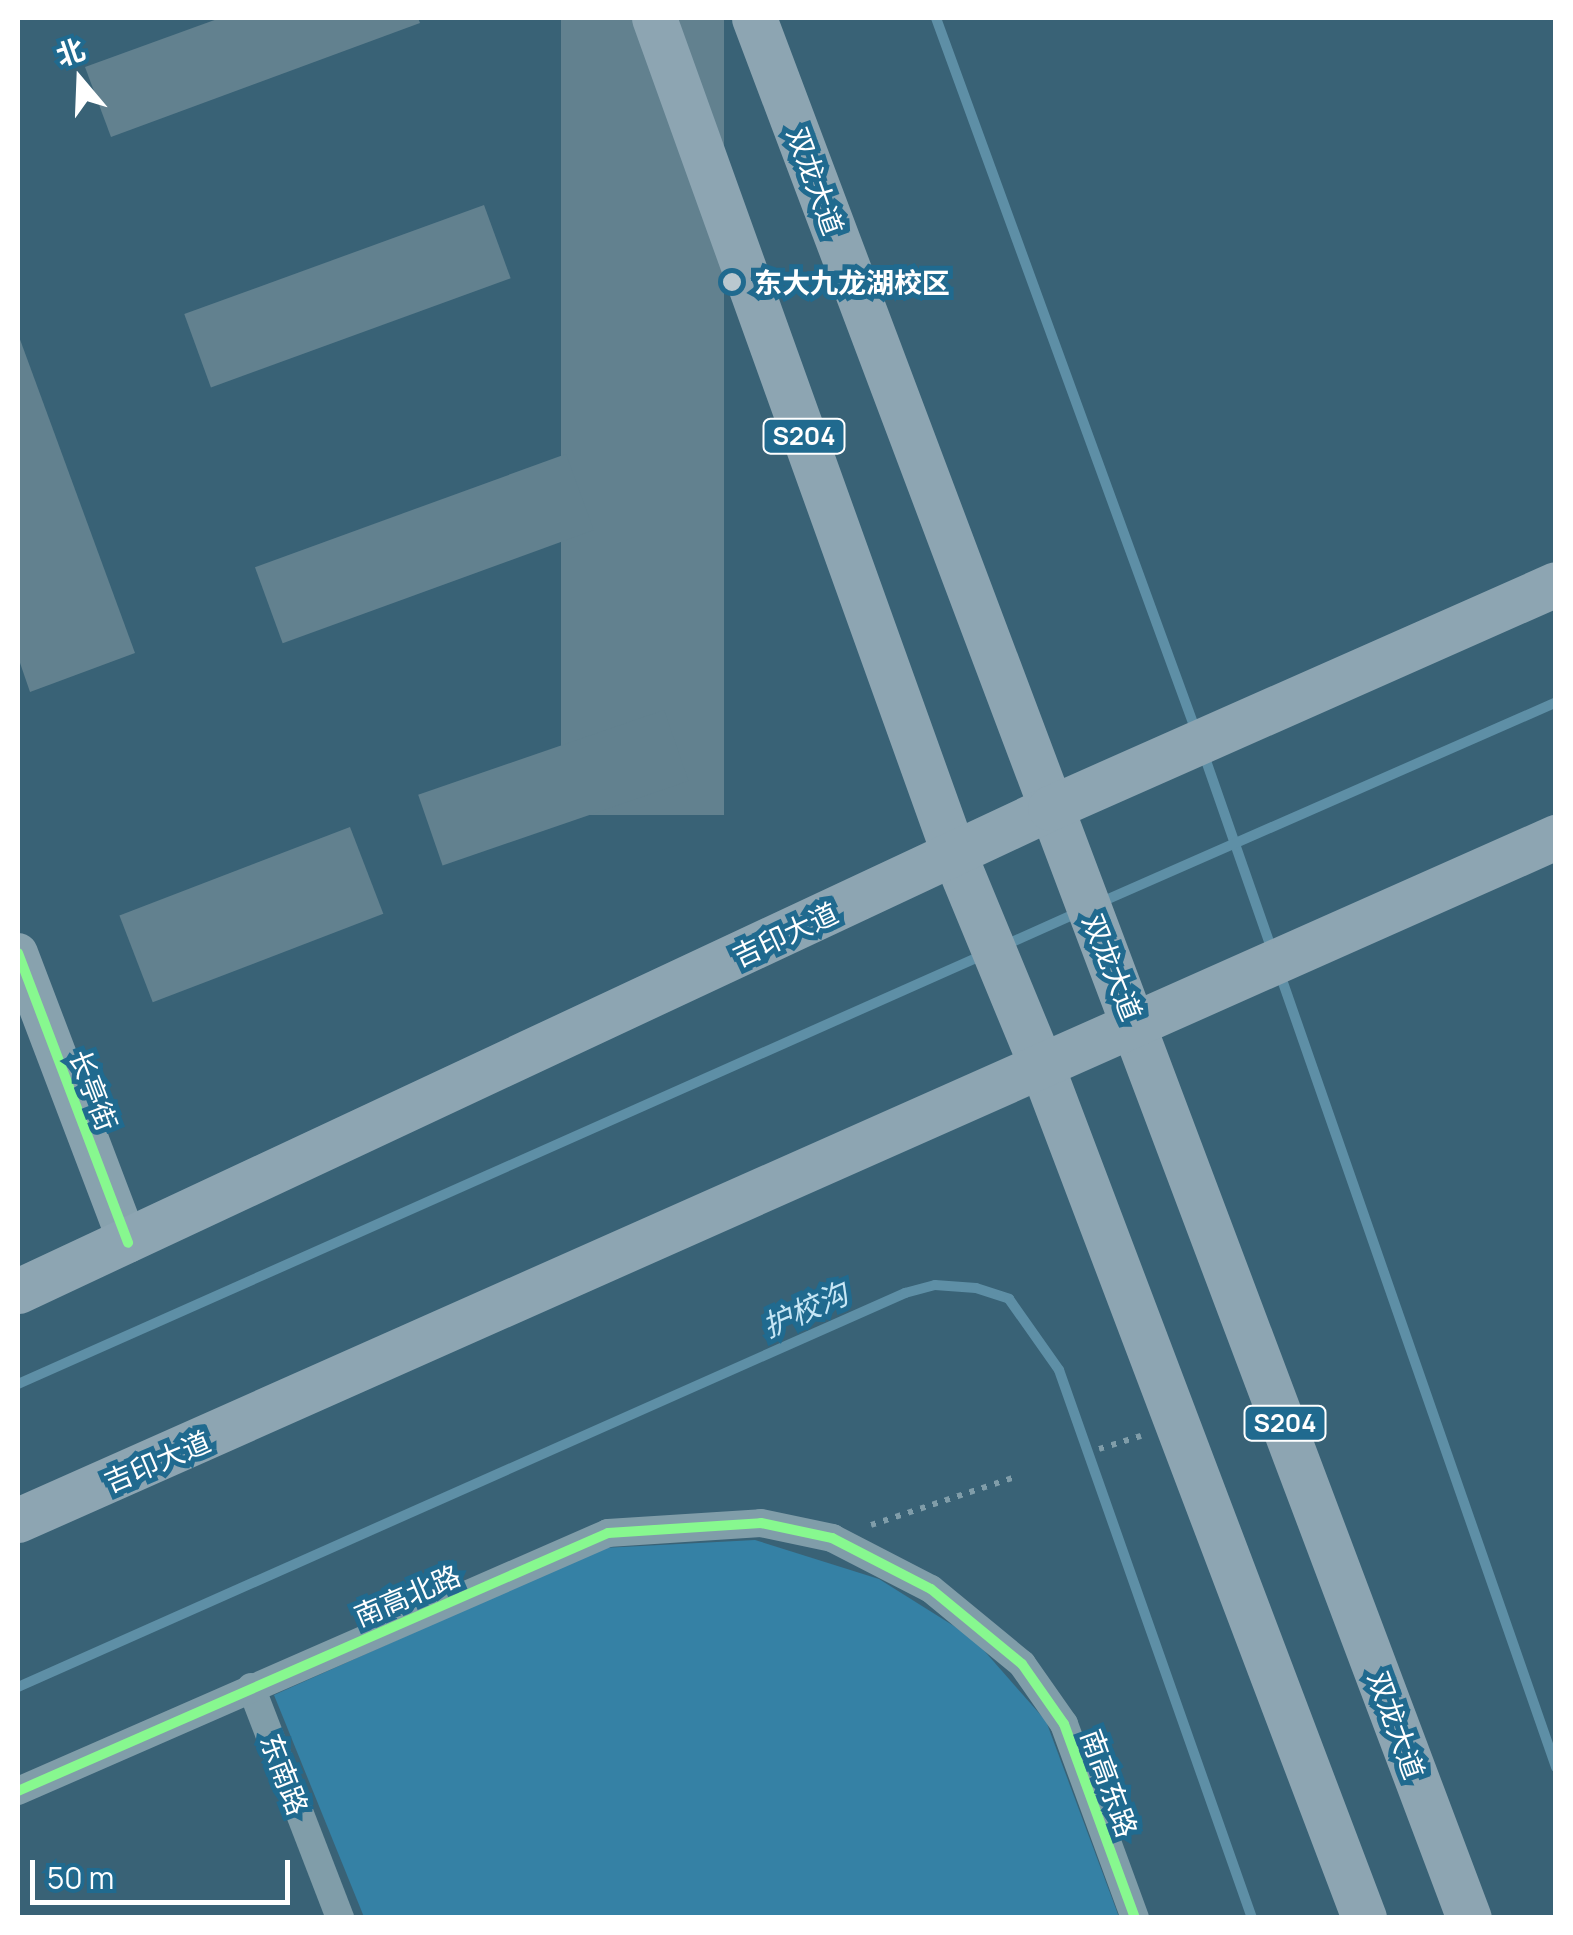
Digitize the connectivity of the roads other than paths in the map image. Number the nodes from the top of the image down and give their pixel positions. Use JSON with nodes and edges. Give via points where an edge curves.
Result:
{"nodes":[{"id":1,"x":654,"y":18,"type":"edge"},
{"id":2,"x":754,"y":18,"type":"edge"},
{"id":3,"x":1556,"y":584,"type":"edge"},
{"id":4,"x":1050,"y":808,"type":"junction"},
{"id":5,"x":1556,"y":837,"type":"edge"},
{"id":6,"x":954,"y":854,"type":"junction"},
{"id":7,"x":18,"y":953,"type":"edge"},
{"id":8,"x":1135,"y":1022,"type":"junction"},
{"id":9,"x":1042,"y":1066,"type":"junction"},
{"id":10,"x":128,"y":1243,"type":"junction"},
{"id":11,"x":18,"y":1291,"type":"edge"},
{"id":12,"x":18,"y":1520,"type":"edge"},
{"id":13,"x":832,"y":1538,"type":"joint"},
{"id":14,"x":251,"y":1687,"type":"junction"},
{"id":15,"x":18,"y":1791,"type":"edge"},
{"id":16,"x":340,"y":1918,"type":"edge"},
{"id":17,"x":1135,"y":1918,"type":"edge"},
{"id":18,"x":1364,"y":1918,"type":"edge"},
{"id":19,"x":1469,"y":1918,"type":"edge"}],
"edges":[{"from":1,"to":6,"type":"main road","number":"S204"},
{"from":2,"to":4,"type":"main road","name":"双龙大道","number":"S204"},
{"from":3,"to":4,"type":"main road","name":"吉印大道"},
{"from":4,"to":6,"type":"main road","name":"吉印大道"},
{"from":4,"to":8,"type":"main road","name":"双龙大道","number":"S204"},
{"from":5,"to":8,"type":"main road","name":"吉印大道"},
{"from":6,"to":9,"type":"main road","number":"S204"},
{"from":6,"to":10,"type":"main road","name":"吉印大道"},
{"from":7,"to":10,"type":"street","name":"长亭街"},
{"from":8,"to":9,"type":"main road","name":"吉印大道"},
{"from":8,"to":19,"type":"main road","name":"双龙大道","number":"S204"},
{"from":9,"to":12,"type":"main road","name":"吉印大道"},
{"from":9,"to":18,"type":"main road","number":"S204"},
{"from":10,"to":11,"type":"main road","name":"吉印大道"},
{"from":13,"to":14,"type":"street","name":"南高北路","via":[[761,1522],[608,1533]]},
{"from":13,"to":17,"type":"street","name":"南高东路","via":[[931,1589],[1022,1664],[1064,1724]]},
{"from":14,"to":15,"type":"street","name":"南高北路"},
{"from":14,"to":16,"type":"street","name":"东南路"}]}
